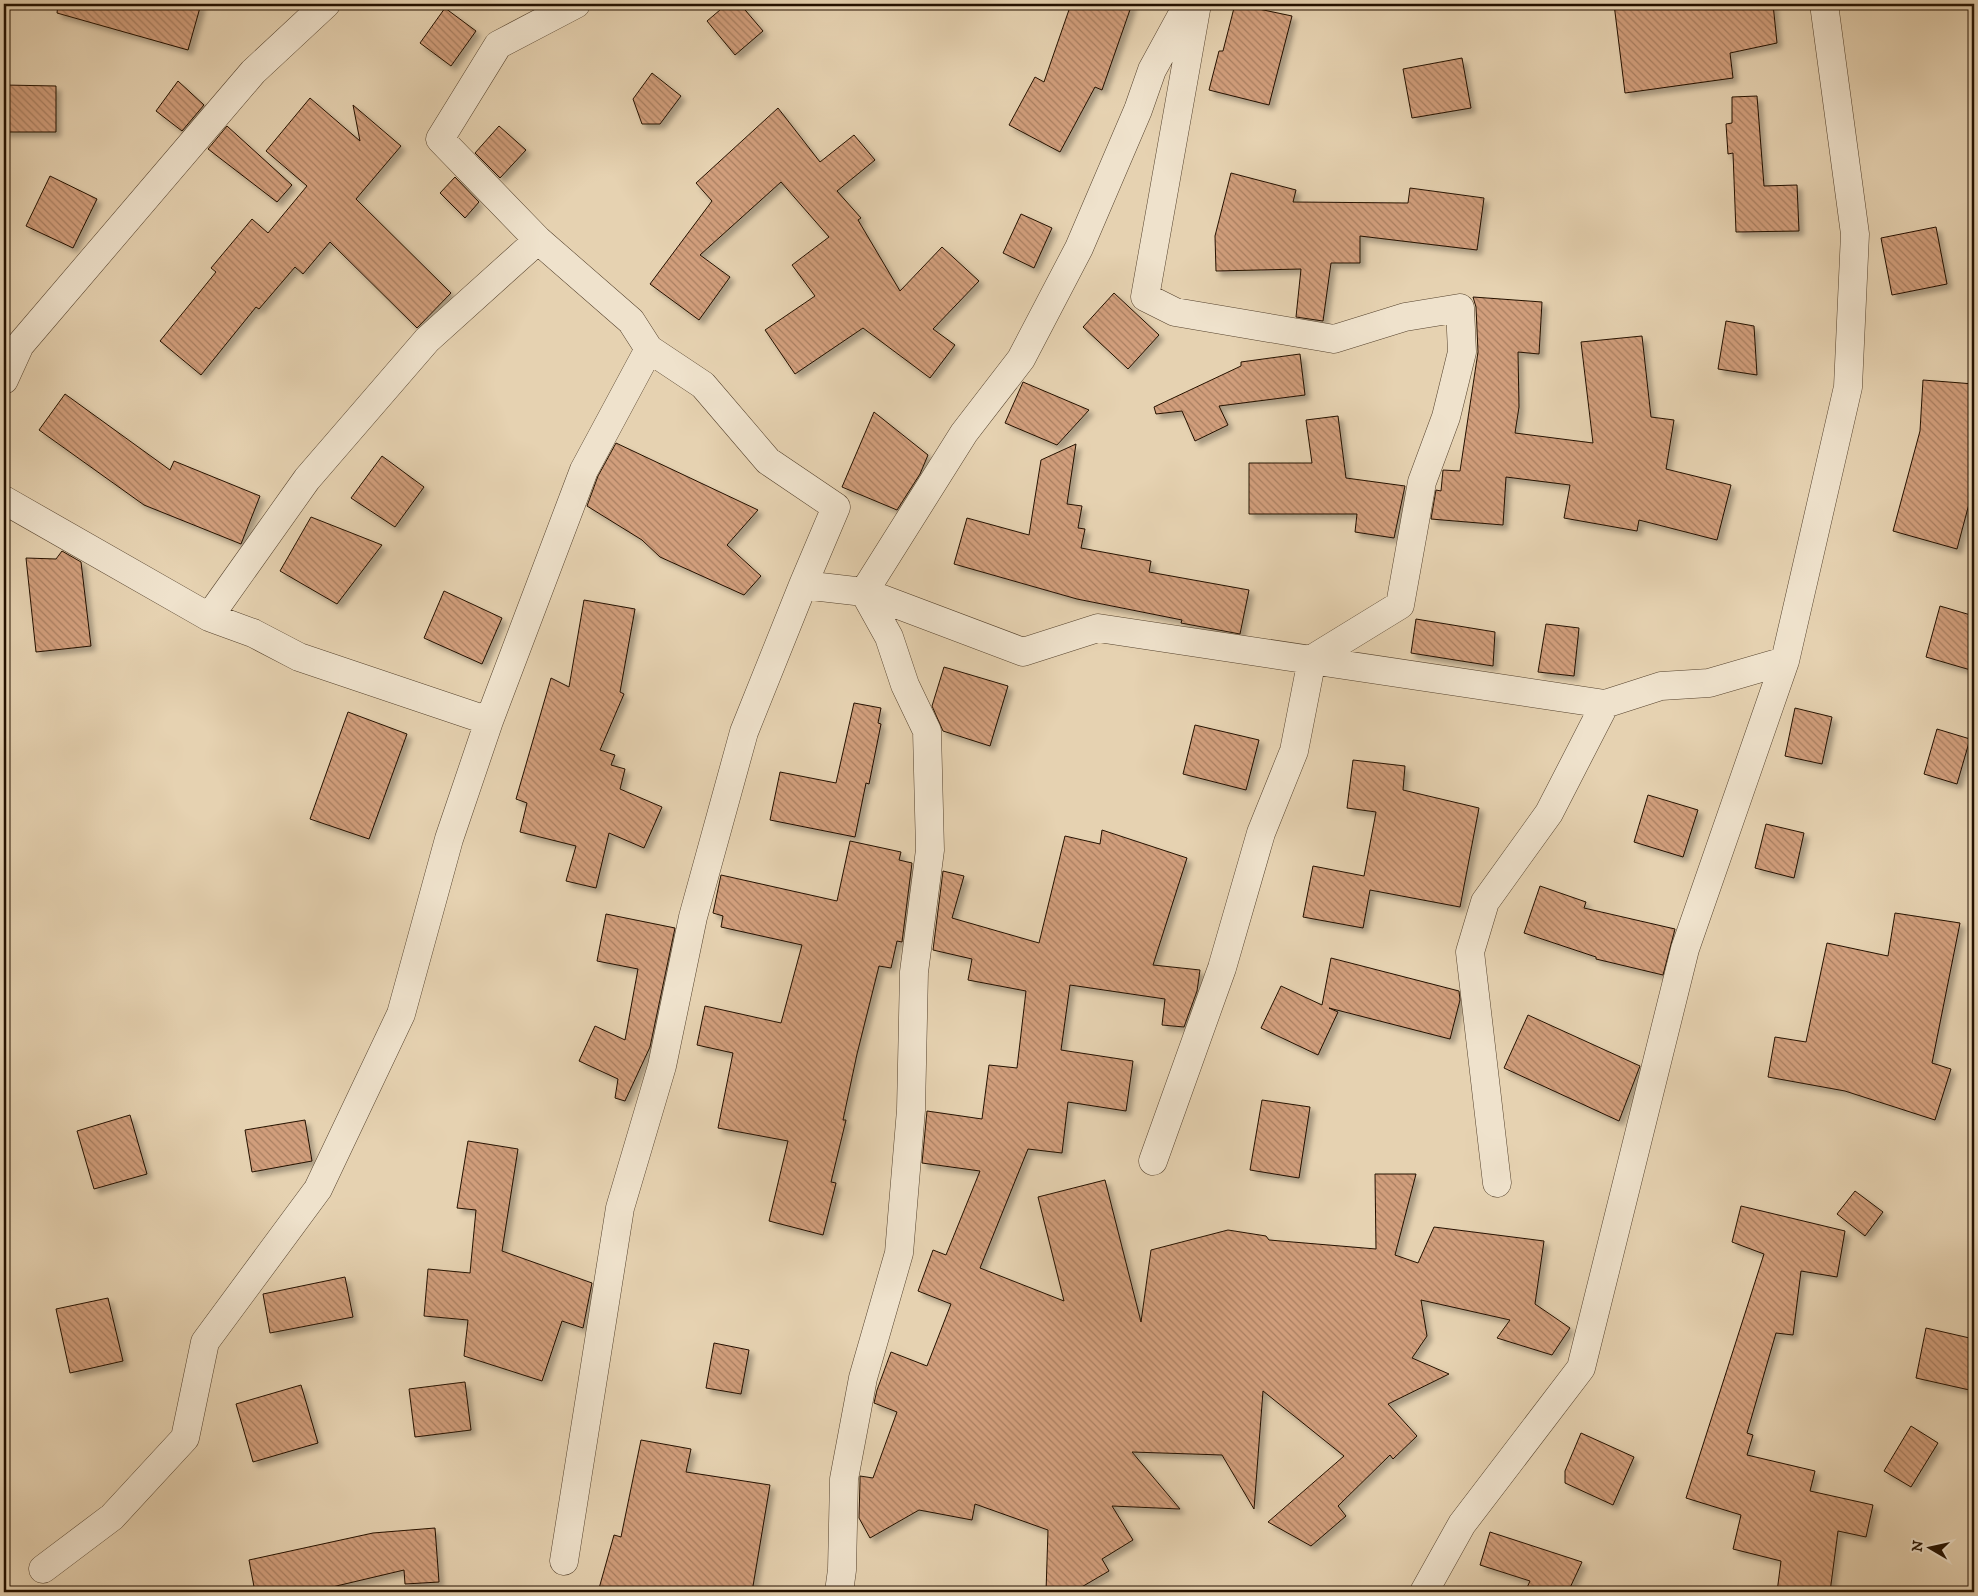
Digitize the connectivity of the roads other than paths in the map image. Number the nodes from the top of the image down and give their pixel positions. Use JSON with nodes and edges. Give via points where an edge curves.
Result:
{"nodes":[{"id":1,"x":326,"y":4,"type":"edge"},
{"id":2,"x":576,"y":4,"type":"edge"},
{"id":3,"x":1188,"y":4,"type":"edge"},
{"id":4,"x":1198,"y":4,"type":"edge"},
{"id":5,"x":1824,"y":4,"type":"edge"},
{"id":6,"x":538,"y":240,"type":"junction"},
{"id":7,"x":649,"y":349,"type":"junction"},
{"id":8,"x":4,"y":380,"type":"edge"},
{"id":9,"x":4,"y":500,"type":"edge"},
{"id":10,"x":803,"y":585,"type":"junction"},
{"id":11,"x":864,"y":592,"type":"junction"},
{"id":12,"x":209,"y":617,"type":"junction"},
{"id":13,"x":1312,"y":659,"type":"junction"},
{"id":14,"x":1785,"y":661,"type":"junction"},
{"id":15,"x":1605,"y":704,"type":"junction"},
{"id":16,"x":489,"y":722,"type":"junction"},
{"id":17,"x":1153,"y":1161,"type":"dead end"},
{"id":18,"x":1497,"y":1183,"type":"dead end"},
{"id":19,"x":564,"y":1561,"type":"dead end"},
{"id":20,"x":43,"y":1569,"type":"dead end"},
{"id":21,"x":839,"y":1592,"type":"edge"},
{"id":22,"x":1424,"y":1592,"type":"edge"}],
"edges":[{"from":1,"to":8,"type":"street","via":[[252,72],[20,345]]},
{"from":2,"to":6,"type":"street","via":[[498,45],[440,139]]},
{"from":3,"to":11,"type":"street","via":[[1152,70],[1079,248],[1021,359],[964,433]]},
{"from":4,"to":13,"type":"street","via":[[1145,297],[1175,312],[1334,339],[1405,317],[1460,308],[1462,352],[1446,417],[1422,482],[1400,605]]},
{"from":5,"to":14,"type":"street","via":[[1855,234],[1848,387]]},
{"from":6,"to":7,"type":"street","via":[[631,321]]},
{"from":6,"to":12,"type":"street","via":[[427,340],[306,479]]},
{"from":7,"to":10,"type":"street","via":[[703,385],[768,461],[836,507]]},
{"from":7,"to":16,"type":"street","via":[[584,470]]},
{"from":9,"to":12,"type":"street"},
{"from":10,"to":11,"type":"street"},
{"from":10,"to":19,"type":"street","via":[[744,732],[693,918],[662,1066],[620,1208]]},
{"from":11,"to":13,"type":"street","via":[[1023,652],[1098,628]]},
{"from":11,"to":21,"type":"street","via":[[889,637],[905,685],[927,731],[930,850],[914,972],[911,1110],[899,1253],[863,1378],[844,1479]]},
{"from":12,"to":16,"type":"street","via":[[253,633],[299,657]]},
{"from":13,"to":15,"type":"street"},
{"from":13,"to":17,"type":"street","via":[[1294,751],[1261,832],[1222,968]]},
{"from":14,"to":15,"type":"street","via":[[1709,683],[1661,686]]},
{"from":14,"to":22,"type":"street","via":[[1685,949],[1581,1368],[1462,1524]]},
{"from":15,"to":18,"type":"street","via":[[1549,813],[1486,902],[1470,952]]},
{"from":16,"to":20,"type":"street","via":[[449,839],[401,1014],[318,1189],[205,1342],[186,1438],[112,1517]]}]}
